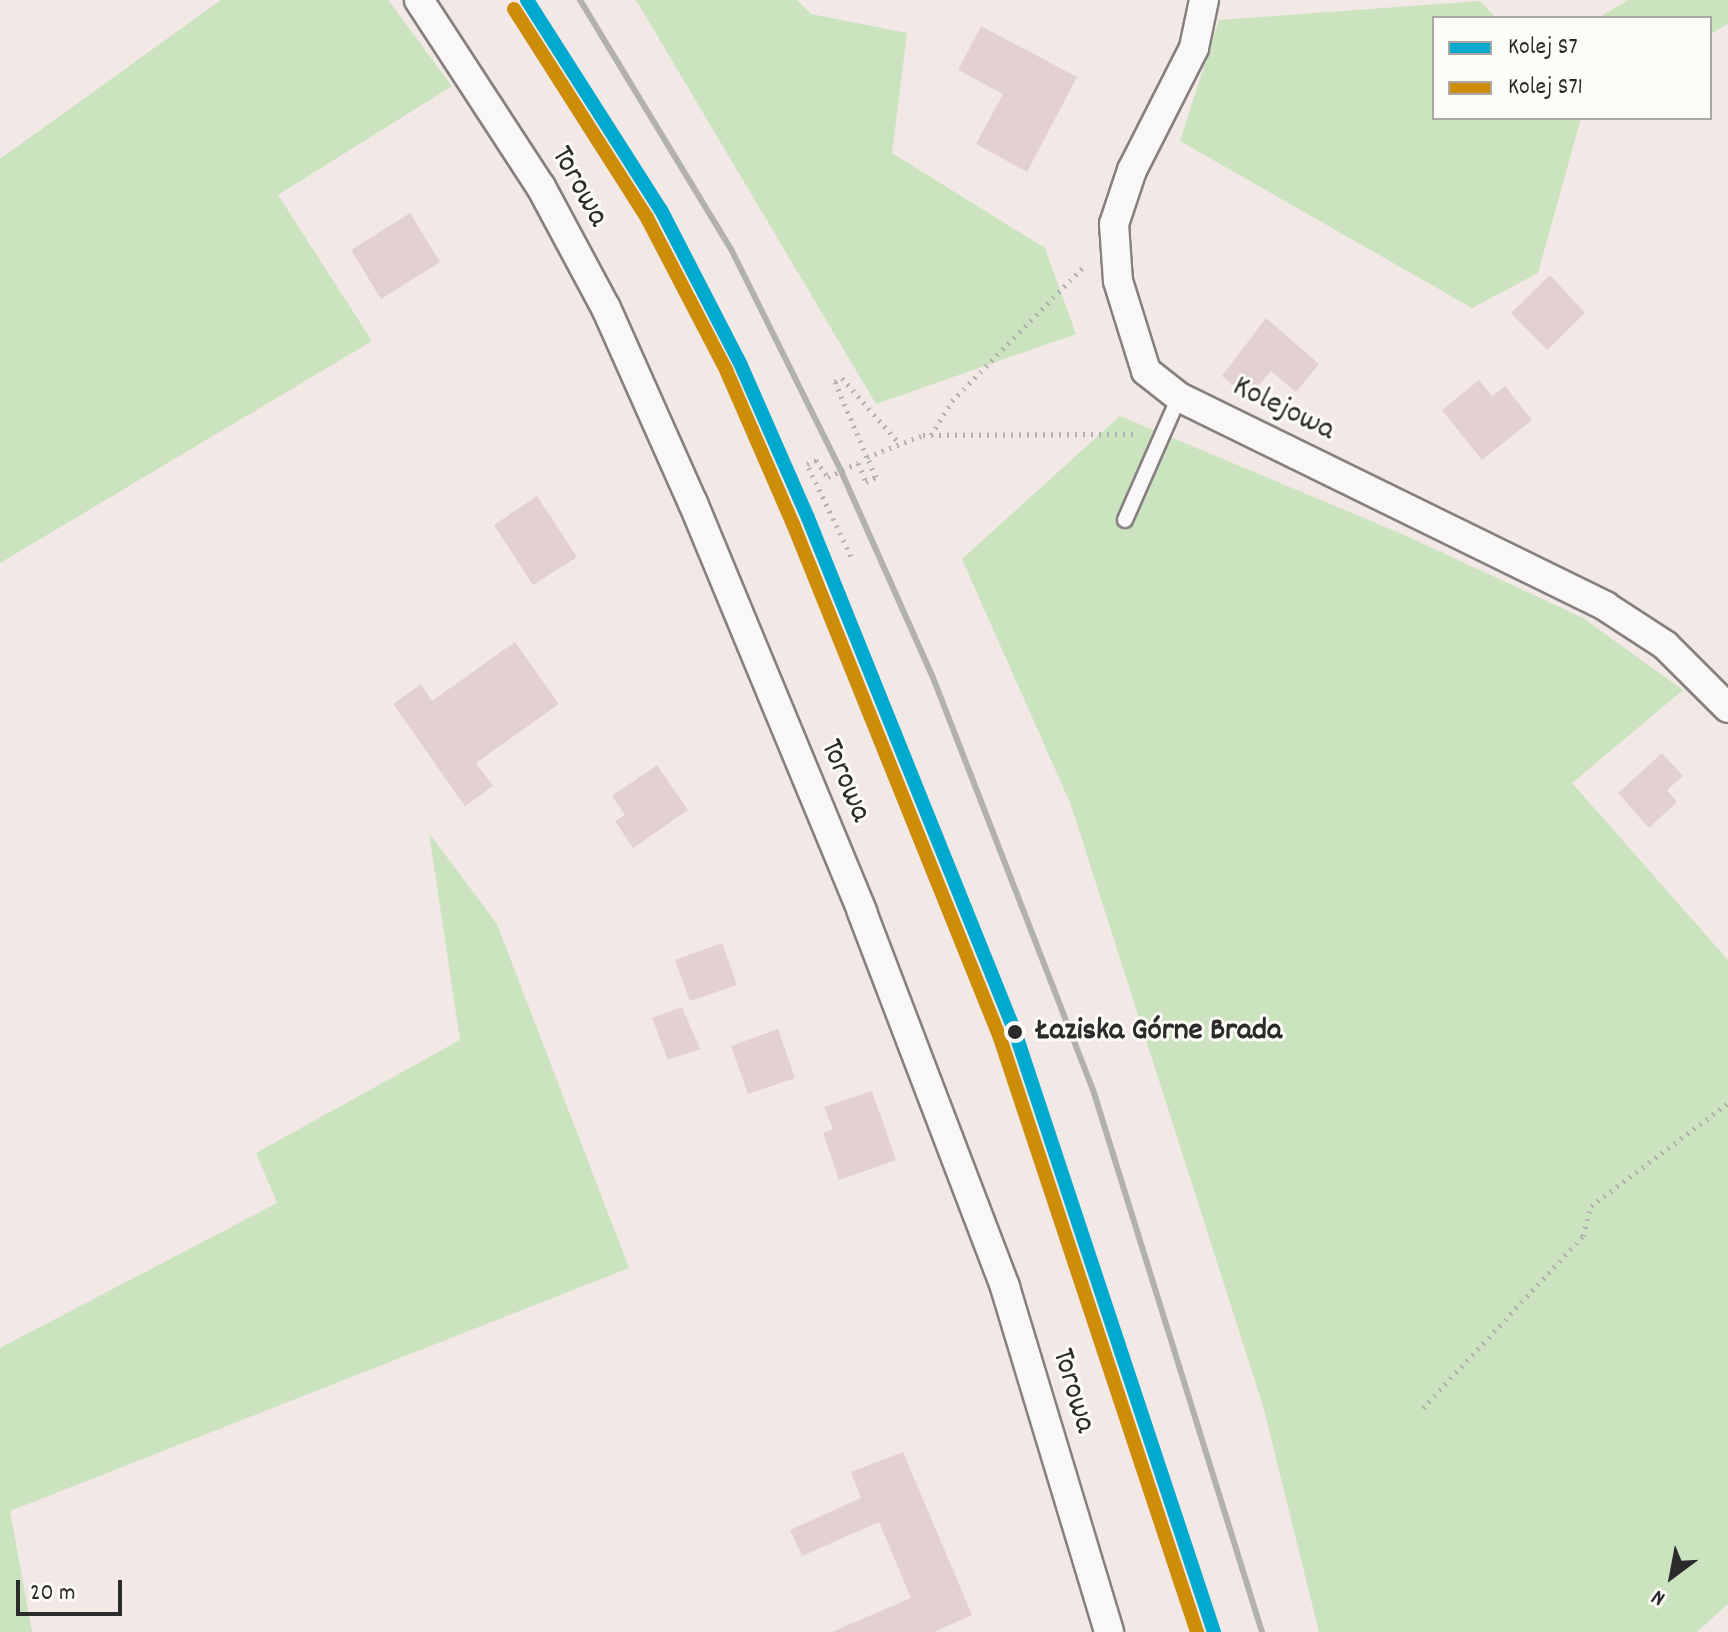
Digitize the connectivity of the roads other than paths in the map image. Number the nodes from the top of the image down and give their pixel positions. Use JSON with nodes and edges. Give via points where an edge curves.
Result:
{"nodes":[{"id":1,"x":419,"y":0,"type":"edge"},
{"id":2,"x":1204,"y":0,"type":"edge"},
{"id":3,"x":1179,"y":397,"type":"junction"},
{"id":4,"x":1125,"y":520,"type":"dead end"},
{"id":5,"x":1728,"y":708,"type":"edge"},
{"id":6,"x":1109,"y":1632,"type":"edge"}],
"edges":[{"from":1,"to":6,"type":"street","name":"Torowa","via":[[548,201],[606,308],[693,503],[862,912],[1005,1287]]},
{"from":2,"to":3,"type":"street","name":"Kolejowa","via":[[1194,48],[1126,185],[1113,247],[1146,371]]},
{"from":3,"to":4,"type":"lane"},
{"from":3,"to":5,"type":"street","name":"Kolejowa","via":[[1605,606],[1665,645]]}]}
